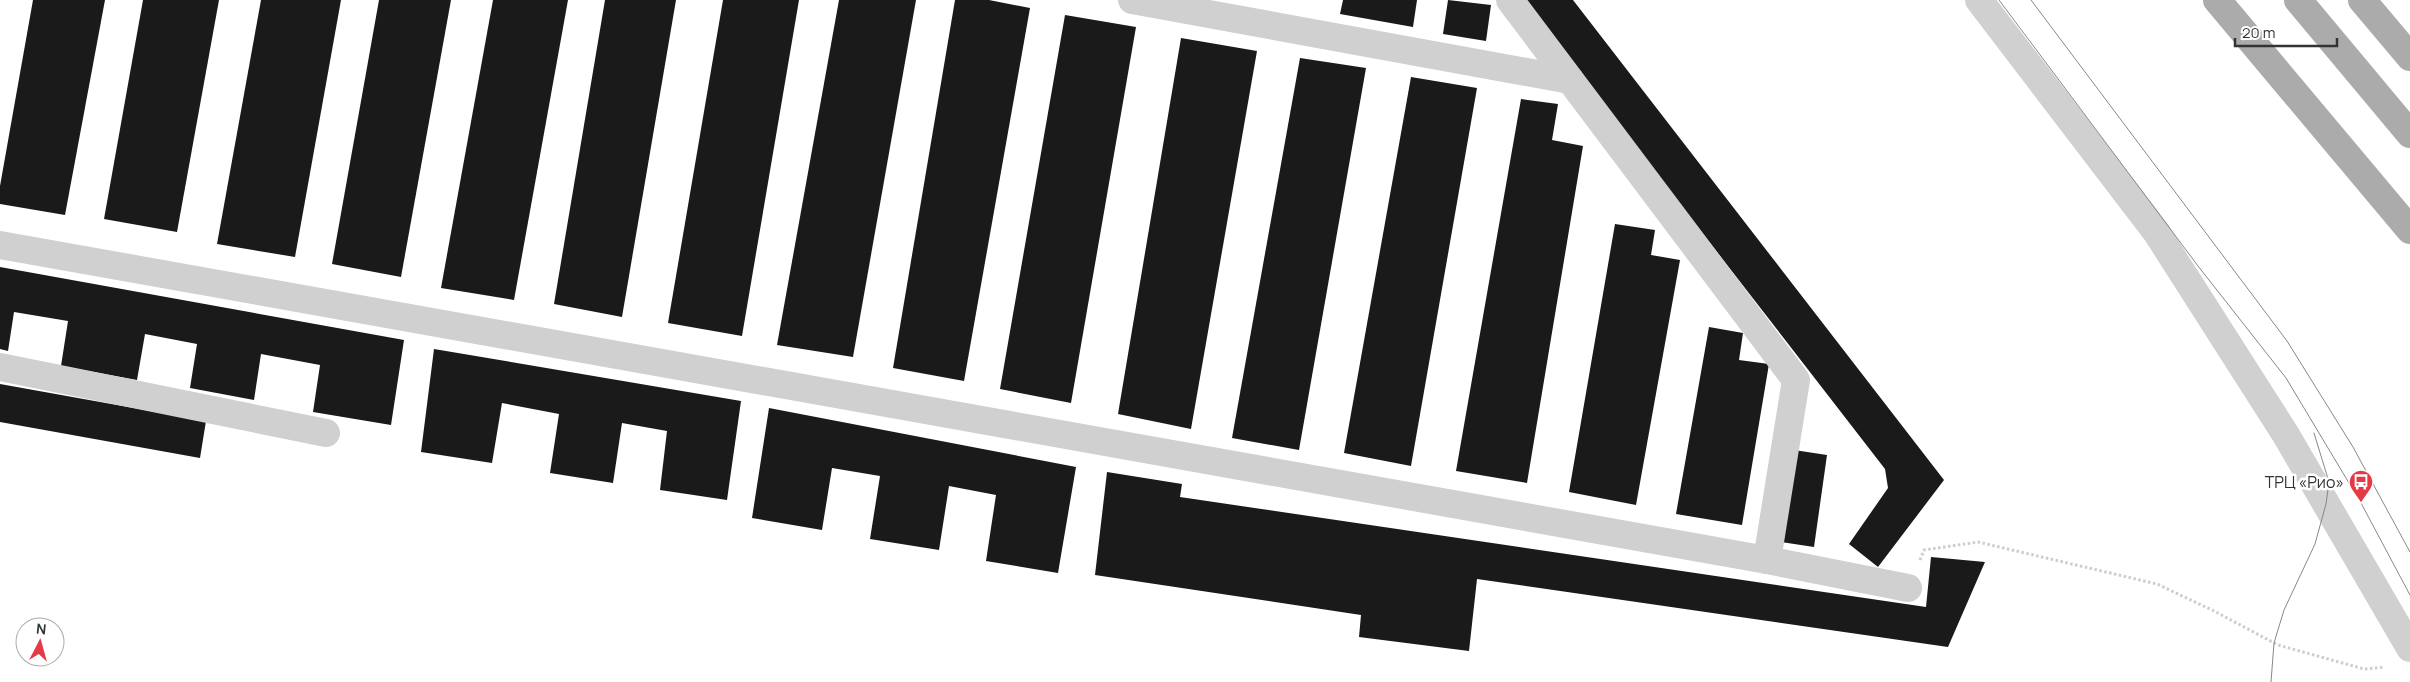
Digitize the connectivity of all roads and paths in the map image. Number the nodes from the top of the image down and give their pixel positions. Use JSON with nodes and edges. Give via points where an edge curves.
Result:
{"nodes":[{"id":1,"x":1132,"y":0,"type":"edge"},
{"id":2,"x":1510,"y":0,"type":"edge"},
{"id":3,"x":1979,"y":0,"type":"edge"},
{"id":4,"x":2217,"y":0,"type":"edge"},
{"id":5,"x":2298,"y":0,"type":"edge"},
{"id":6,"x":2362,"y":0,"type":"edge"},
{"id":7,"x":2410,"y":58,"type":"edge"},
{"id":8,"x":1570,"y":80,"type":"junction"},
{"id":9,"x":2410,"y":134,"type":"edge"},
{"id":10,"x":2410,"y":230,"type":"edge"},
{"id":11,"x":0,"y":245,"type":"edge"},
{"id":12,"x":0,"y":367,"type":"edge"},
{"id":13,"x":326,"y":433,"type":"dead end"},
{"id":14,"x":1767,"y":560,"type":"junction"},
{"id":15,"x":1908,"y":588,"type":"joint"},
{"id":16,"x":2401,"y":657,"type":"edge"}],
"edges":[{"from":1,"to":8,"type":"lane"},
{"from":2,"to":8,"type":"lane"},
{"from":3,"to":16,"type":"lane","via":[[2157,233],[2286,435]]},
{"from":4,"to":10,"type":"main road"},
{"from":5,"to":9,"type":"main road"},
{"from":6,"to":7,"type":"main road"},
{"from":8,"to":14,"type":"lane","via":[[1796,380]]},
{"from":11,"to":14,"type":"lane"},
{"from":12,"to":13,"type":"lane"},
{"from":14,"to":15,"type":"lane"},
{"from":15,"to":16,"type":"path","via":[[1924,550],[1978,542],[2157,584],[2278,645],[2364,669]]}]}
